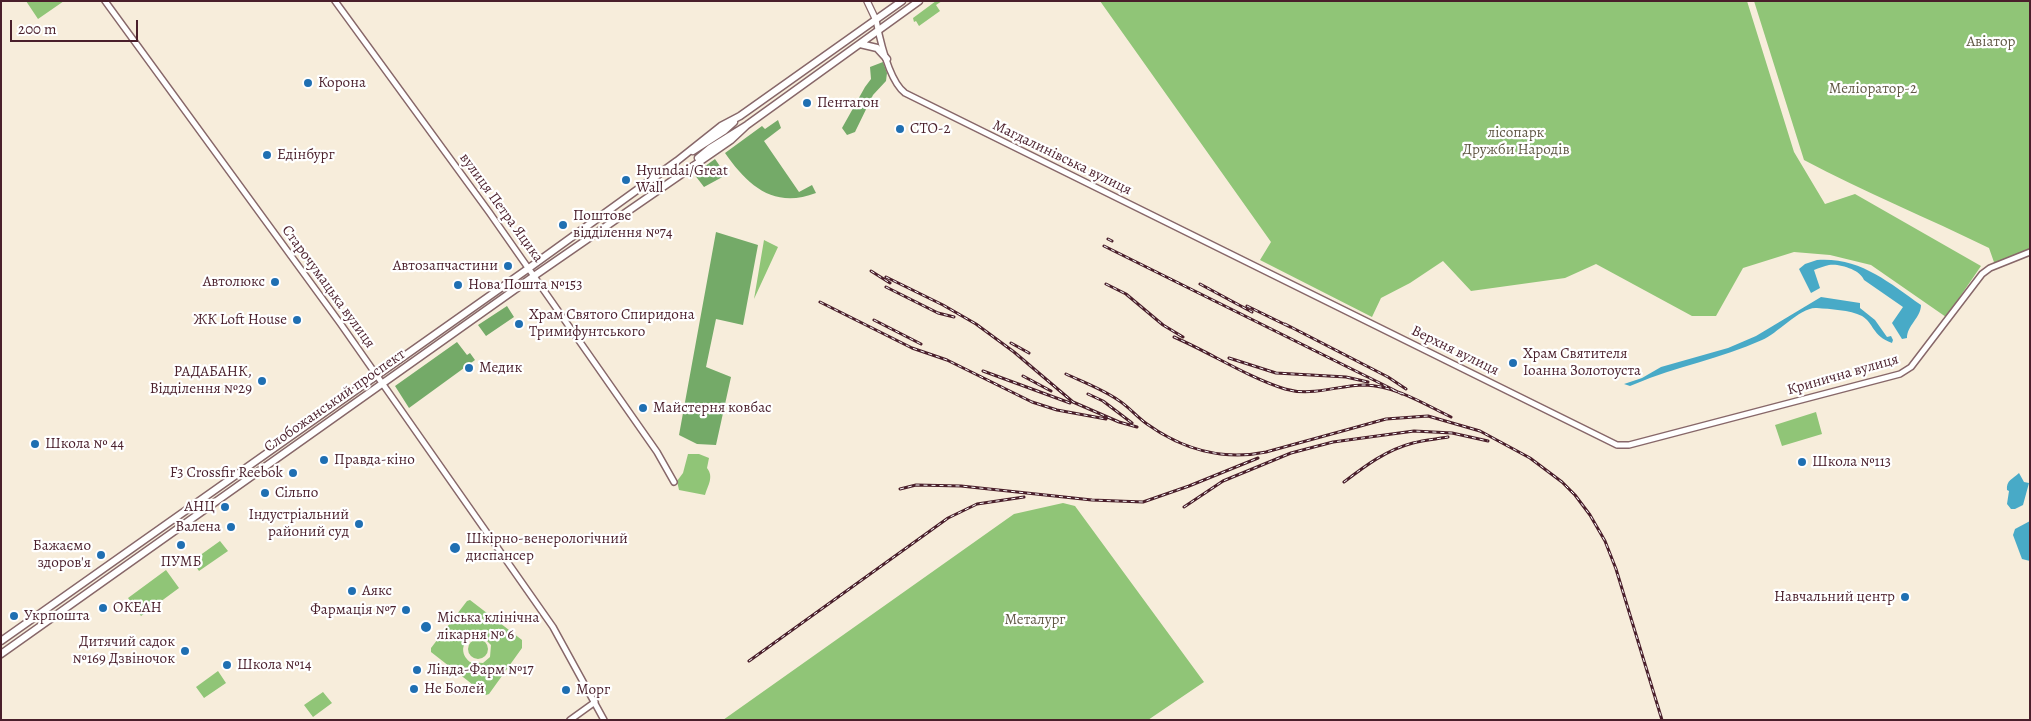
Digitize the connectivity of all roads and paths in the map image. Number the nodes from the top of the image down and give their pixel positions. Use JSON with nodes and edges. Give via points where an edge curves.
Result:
{"nodes":[{"id":1,"x":105,"y":1,"type":"edge"},
{"id":2,"x":335,"y":1,"type":"edge"},
{"id":3,"x":867,"y":1,"type":"edge"},
{"id":4,"x":902,"y":1,"type":"edge"},
{"id":5,"x":919,"y":1,"type":"edge"},
{"id":6,"x":876,"y":20,"type":"junction"},
{"id":7,"x":878,"y":30,"type":"junction"},
{"id":8,"x":860,"y":44,"type":"junction"},
{"id":9,"x":887,"y":59,"type":"junction"},
{"id":10,"x":2030,"y":252,"type":"edge"},
{"id":11,"x":529,"y":268,"type":"junction"},
{"id":12,"x":534,"y":276,"type":"junction"},
{"id":13,"x":1281,"y":280,"type":"joint"},
{"id":14,"x":377,"y":375,"type":"junction"},
{"id":15,"x":382,"y":383,"type":"junction"},
{"id":16,"x":1617,"y":445,"type":"joint"},
{"id":17,"x":674,"y":482,"type":"dead end"},
{"id":18,"x":1,"y":640,"type":"edge"},
{"id":19,"x":1,"y":654,"type":"edge"},
{"id":20,"x":595,"y":702,"type":"junction"},
{"id":21,"x":570,"y":720,"type":"edge"},
{"id":22,"x":604,"y":720,"type":"edge"}],
"edges":[{"from":1,"to":14,"type":"street","name":"Старочумацька вулиця"},
{"from":2,"to":11,"type":"street","name":"вулиця Петра Яцика"},
{"from":3,"to":6,"type":"main road"},
{"from":4,"to":6,"type":"main road","name":"Слобожанський проспект"},
{"from":5,"to":7,"type":"main road","name":"Слобожанський проспект"},
{"from":6,"to":7,"type":"street","name":"Магдалинівська вулиця"},
{"from":6,"to":11,"type":"main road","name":"Слобожанський проспект"},
{"from":7,"to":8,"type":"main road","name":"Слобожанський проспект"},
{"from":7,"to":9,"type":"street","name":"Магдалинівська вулиця"},
{"from":8,"to":9,"type":"main road","via":[[876,48]]},
{"from":8,"to":12,"type":"main road","name":"Слобожанський проспект"},
{"from":9,"to":13,"type":"street","name":"Магдалинівська вулиця","via":[[895,82],[905,93]]},
{"from":10,"to":16,"type":"street","name":"Кринична вулиця","via":[[1982,274],[1911,367],[1900,374],[1629,445]]},
{"from":11,"to":12,"type":"street","name":"вулиця Петра Яцика"},
{"from":11,"to":14,"type":"main road","name":"Слобожанський проспект"},
{"from":12,"to":15,"type":"main road","name":"Слобожанський проспект"},
{"from":12,"to":17,"type":"street","name":"вулиця Петра Яцика","via":[[657,452]]},
{"from":13,"to":16,"type":"street","name":"Верхня вулиця"},
{"from":14,"to":15,"type":"street","name":"Старочумацька вулиця"},
{"from":14,"to":18,"type":"main road","name":"Слобожанський проспект"},
{"from":15,"to":19,"type":"main road","name":"Слобожанський проспект"},
{"from":15,"to":20,"type":"street","name":"Старочумацька вулиця","via":[[553,627]]},
{"from":20,"to":21,"type":"street"},
{"from":20,"to":22,"type":"street","name":"Старочумацька вулиця"}]}
